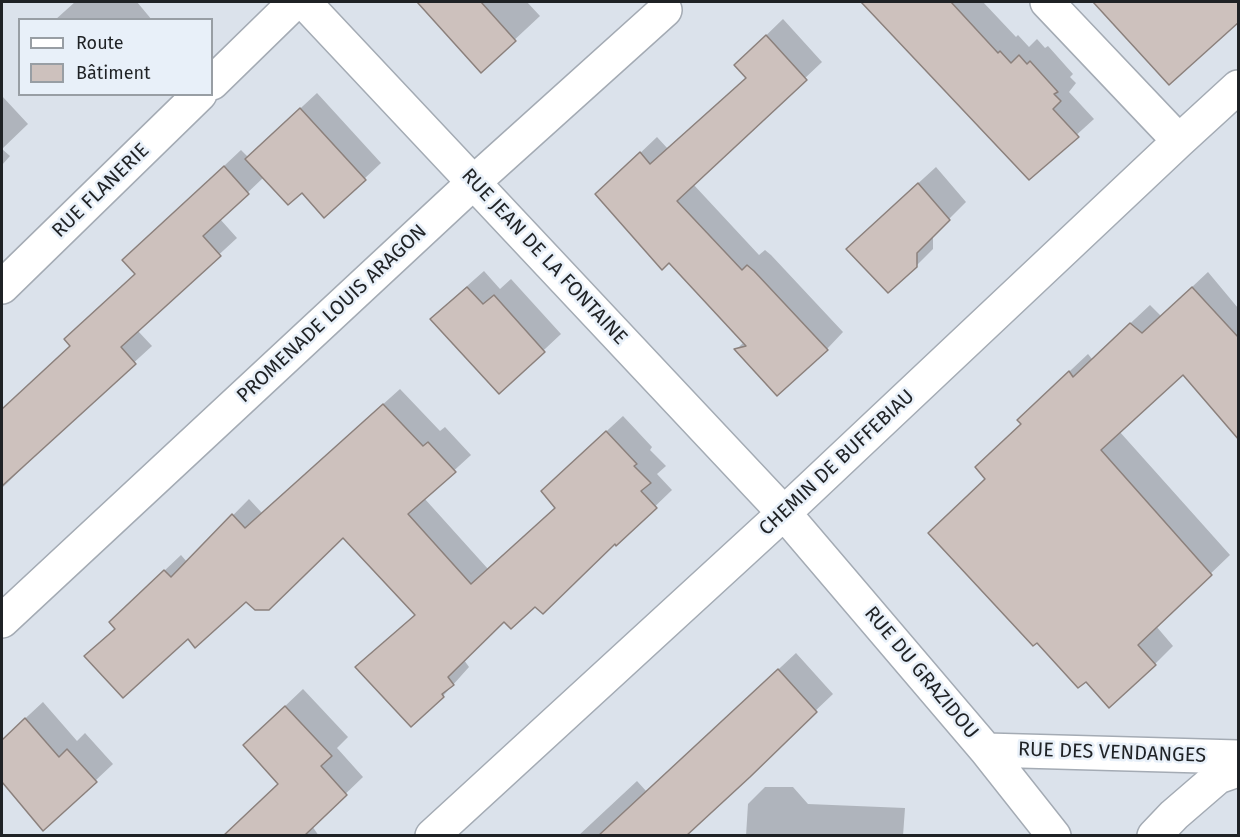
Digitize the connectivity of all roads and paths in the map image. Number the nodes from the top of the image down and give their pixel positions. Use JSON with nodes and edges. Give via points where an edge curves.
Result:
{"nodes":[{"id":1,"x":296,"y":2,"type":"edge"},
{"id":2,"x":304,"y":2,"type":"edge"},
{"id":3,"x":1047,"y":2,"type":"edge"},
{"id":4,"x":665,"y":10,"type":"dead end"},
{"id":5,"x":213,"y":82,"type":"edge"},
{"id":6,"x":1239,"y":87,"type":"edge"},
{"id":7,"x":198,"y":96,"type":"edge"},
{"id":8,"x":1179,"y":141,"type":"junction"},
{"id":9,"x":474,"y":182,"type":"junction"},
{"id":10,"x":2,"y":287,"type":"edge"},
{"id":11,"x":784,"y":513,"type":"junction"},
{"id":12,"x":2,"y":621,"type":"edge"},
{"id":13,"x":986,"y":750,"type":"junction"},
{"id":14,"x":1239,"y":757,"type":"edge"},
{"id":15,"x":1239,"y":770,"type":"edge"},
{"id":16,"x":432,"y":836,"type":"edge"},
{"id":17,"x":1054,"y":836,"type":"edge"},
{"id":18,"x":1154,"y":836,"type":"edge"}],
"edges":[{"from":1,"to":5,"type":"street"},
{"from":2,"to":9,"type":"street","name":"RUE JEAN DE LA FONTAINE"},
{"from":3,"to":8,"type":"street"},
{"from":4,"to":9,"type":"street","name":"PROMENADE LOUIS ARAGON"},
{"from":6,"to":8,"type":"street","name":"CHEMIN DE BUFFEBIAU"},
{"from":7,"to":10,"type":"street","name":"RUE FLANERIE"},
{"from":8,"to":11,"type":"street","name":"CHEMIN DE BUFFEBIAU"},
{"from":9,"to":11,"type":"street","name":"RUE JEAN DE LA FONTAINE"},
{"from":9,"to":12,"type":"street","name":"PROMENADE LOUIS ARAGON"},
{"from":11,"to":13,"type":"street","name":"RUE DU GRAZIDOU"},
{"from":11,"to":16,"type":"street","name":"CHEMIN DE BUFFEBIAU"},
{"from":13,"to":14,"type":"street","name":"RUE DES VENDANGES"},
{"from":13,"to":17,"type":"street","name":"RUE DU GRAZIDOU"},
{"from":15,"to":18,"type":"street","via":[[1218,777]]}]}
